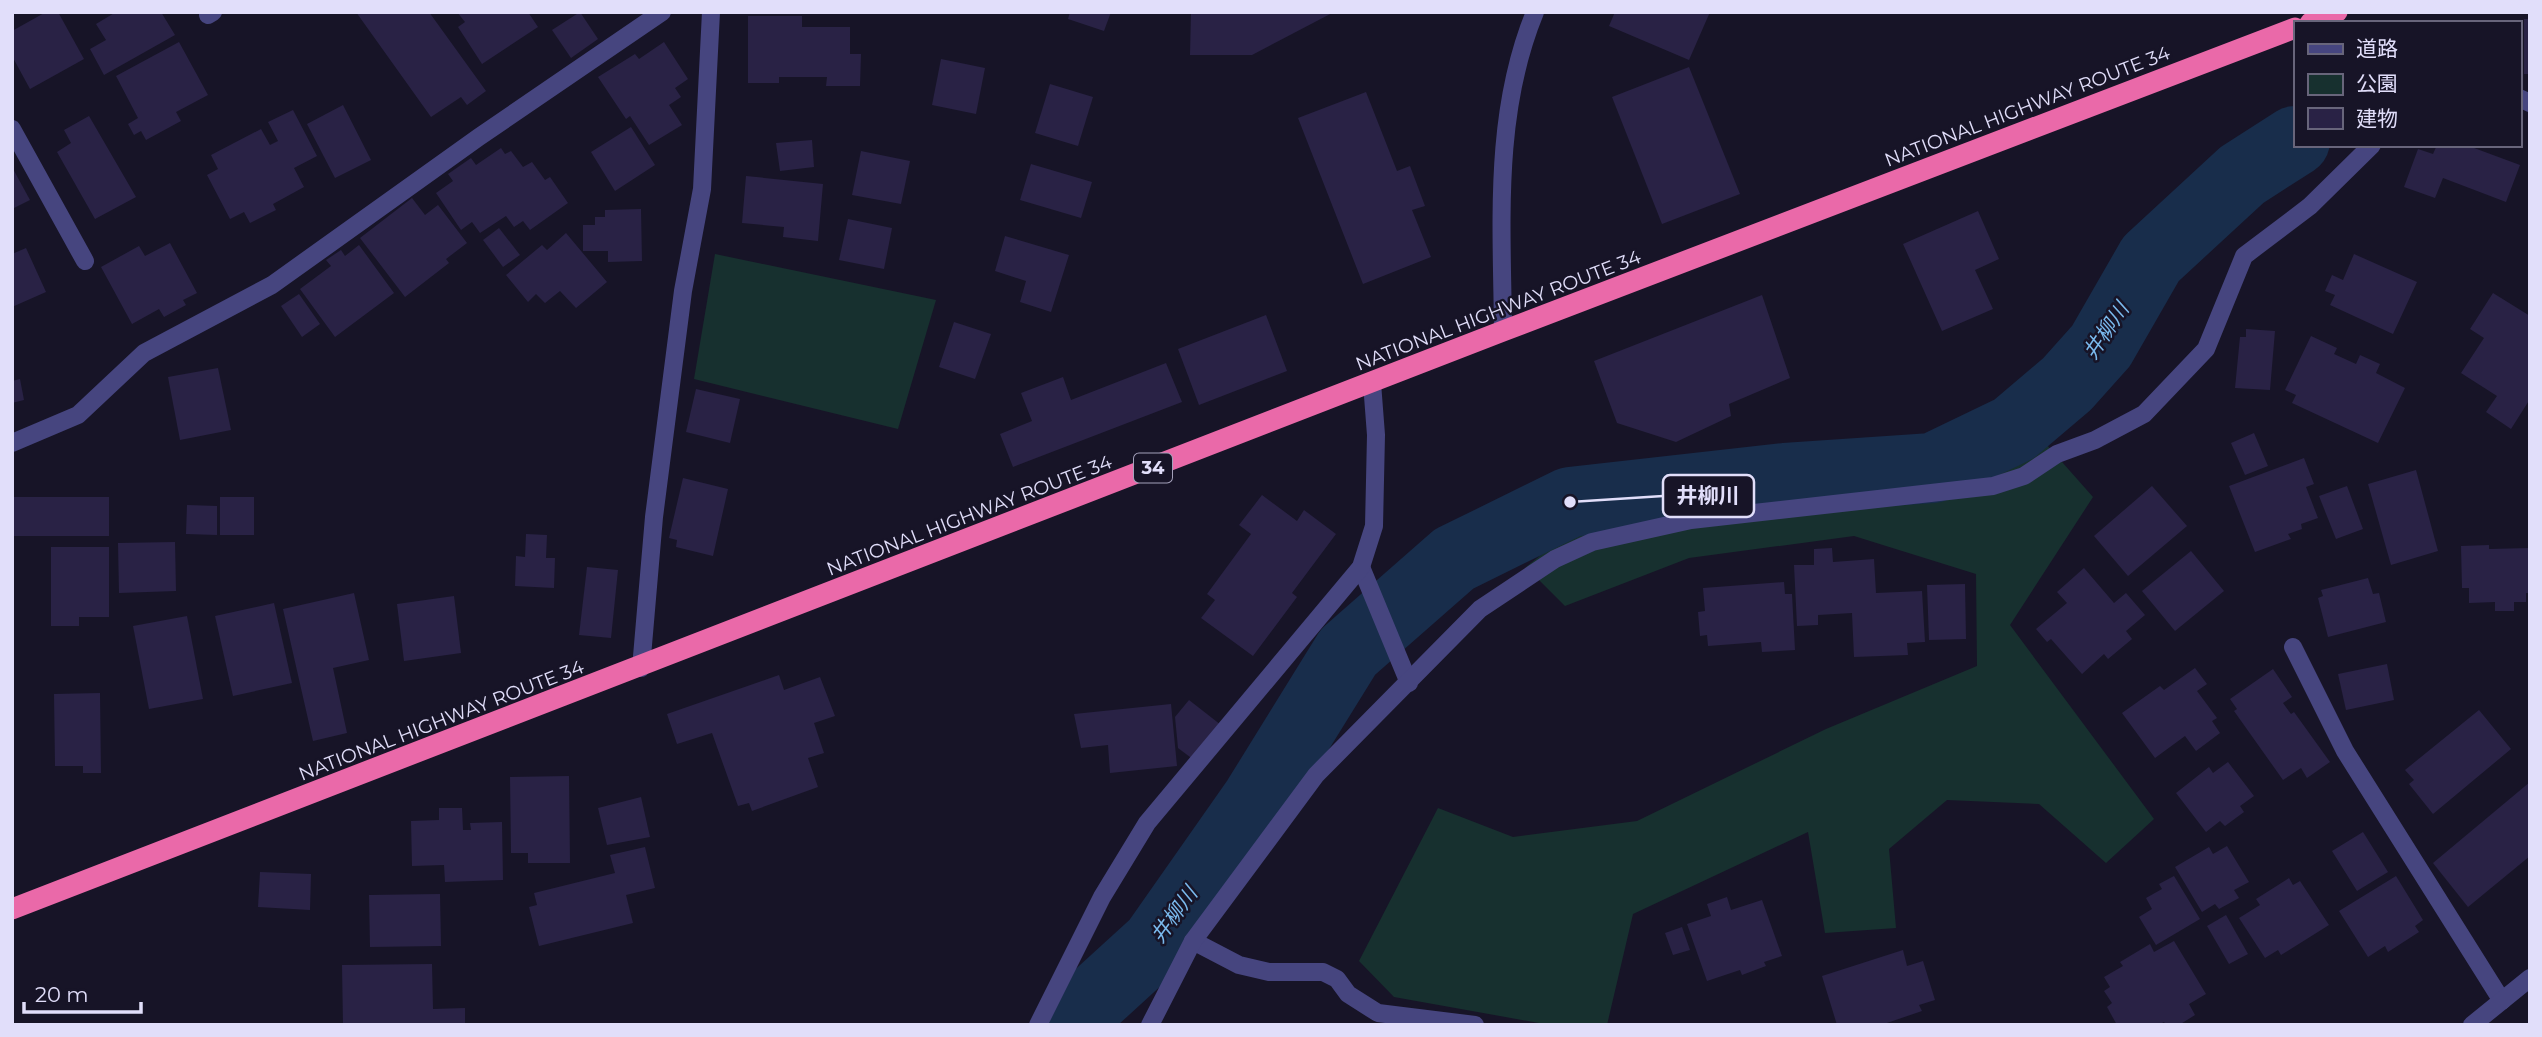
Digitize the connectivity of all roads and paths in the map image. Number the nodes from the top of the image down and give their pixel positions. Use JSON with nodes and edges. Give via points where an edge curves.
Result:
{"nodes":[{"id":1,"x":663,"y":12,"type":"edge"},
{"id":2,"x":711,"y":12,"type":"edge"},
{"id":3,"x":1535,"y":12,"type":"edge"},
{"id":4,"x":2337,"y":12,"type":"edge"},
{"id":5,"x":2315,"y":21,"type":"edge"},
{"id":6,"x":2294,"y":28,"type":"edge"},
{"id":7,"x":12,"y":129,"type":"edge"},
{"id":8,"x":2370,"y":147,"type":"edge"},
{"id":9,"x":85,"y":261,"type":"dead end"},
{"id":10,"x":1503,"y":331,"type":"junction"},
{"id":11,"x":1372,"y":383,"type":"junction"},
{"id":12,"x":12,"y":443,"type":"edge"},
{"id":13,"x":1361,"y":567,"type":"junction"},
{"id":14,"x":2293,"y":647,"type":"dead end"},
{"id":15,"x":641,"y":668,"type":"junction"},
{"id":16,"x":1409,"y":683,"type":"junction"},
{"id":17,"x":12,"y":909,"type":"edge"},
{"id":18,"x":1193,"y":941,"type":"junction"},
{"id":19,"x":2530,"y":978,"type":"edge"},
{"id":20,"x":2502,"y":1001,"type":"junction"},
{"id":21,"x":1038,"y":1025,"type":"edge"},
{"id":22,"x":1150,"y":1025,"type":"edge"},
{"id":23,"x":1475,"y":1025,"type":"edge"},
{"id":24,"x":2472,"y":1025,"type":"edge"}],
"edges":[{"from":1,"to":12,"type":"street","via":[[272,285],[144,353],[78,415]]},
{"from":2,"to":15,"type":"street","via":[[702,189],[683,291],[654,517]]},
{"from":3,"to":10,"type":"street","via":[[1518,51],[1502,145]]},
{"from":4,"to":5,"type":"highway"},
{"from":6,"to":10,"type":"highway","name":"NATIONAL HIGHWAY ROUTE 34","number":"34"},
{"from":7,"to":9,"type":"street"},
{"from":8,"to":16,"type":"street","via":[[2310,206],[2244,256],[2206,349],[2144,414],[2057,454],[2024,476],[1993,486],[1691,520],[1592,542],[1555,559],[1480,609]]},
{"from":10,"to":11,"type":"highway","name":"NATIONAL HIGHWAY ROUTE 34","number":"34"},
{"from":11,"to":13,"type":"street","via":[[1377,435],[1374,526]]},
{"from":11,"to":15,"type":"highway","name":"NATIONAL HIGHWAY ROUTE 34","number":"34"},
{"from":13,"to":16,"type":"street"},
{"from":13,"to":21,"type":"street","via":[[1147,823],[1102,897]]},
{"from":14,"to":20,"type":"street","via":[[2345,751]]},
{"from":15,"to":17,"type":"highway","name":"NATIONAL HIGHWAY ROUTE 34","number":"34"},
{"from":16,"to":18,"type":"street","via":[[1315,775]]},
{"from":18,"to":22,"type":"street"},
{"from":18,"to":23,"type":"street","via":[[1239,965],[1269,972],[1323,972],[1378,1013]]},
{"from":19,"to":20,"type":"street"},
{"from":20,"to":24,"type":"street"}]}
